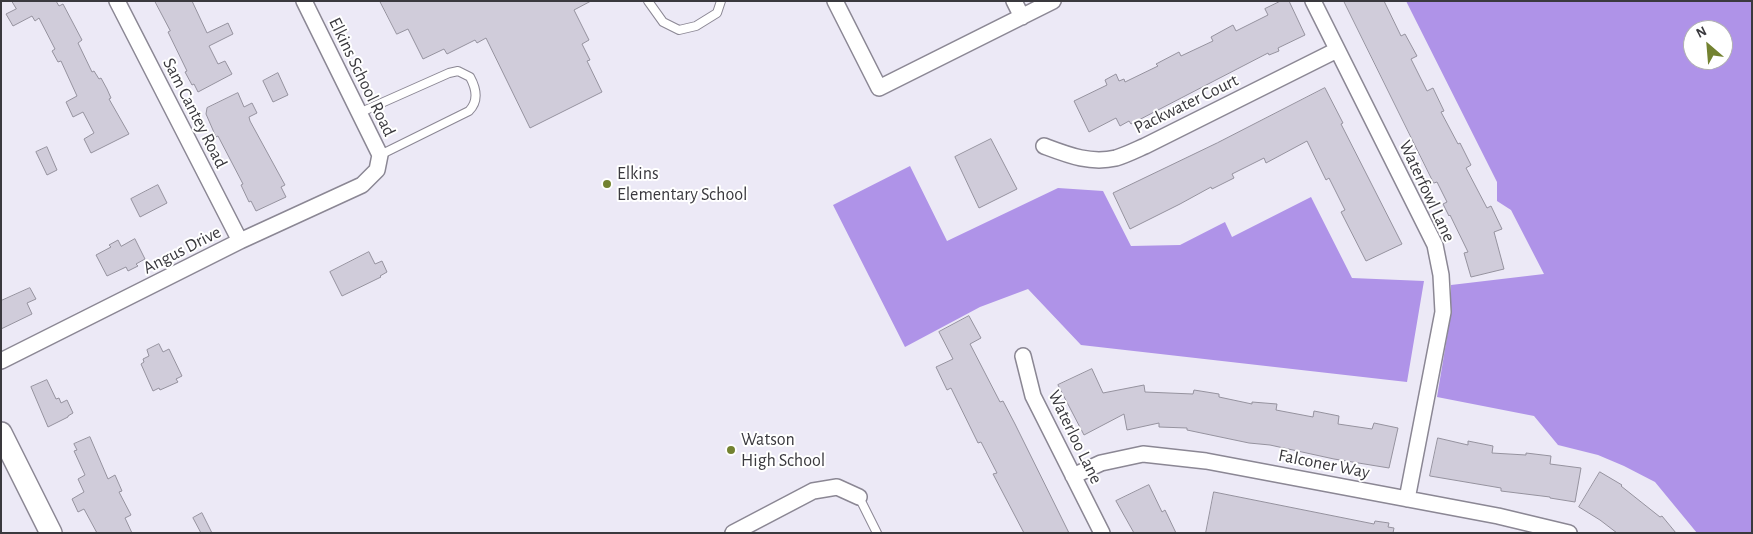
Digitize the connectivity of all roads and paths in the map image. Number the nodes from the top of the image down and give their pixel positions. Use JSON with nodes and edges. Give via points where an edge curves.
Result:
{"nodes":[{"id":1,"x":117,"y":1,"type":"edge"},
{"id":2,"x":304,"y":1,"type":"edge"},
{"id":3,"x":648,"y":1,"type":"edge"},
{"id":4,"x":721,"y":1,"type":"edge"},
{"id":5,"x":835,"y":1,"type":"edge"},
{"id":6,"x":1014,"y":1,"type":"edge"},
{"id":7,"x":1053,"y":1,"type":"edge"},
{"id":8,"x":1313,"y":1,"type":"edge"},
{"id":9,"x":1022,"y":17,"type":"junction"},
{"id":10,"x":1338,"y":50,"type":"junction"},
{"id":11,"x":359,"y":113,"type":"junction"},
{"id":12,"x":1044,"y":146,"type":"dead end"},
{"id":13,"x":380,"y":155,"type":"junction"},
{"id":14,"x":377,"y":170,"type":"joint"},
{"id":15,"x":240,"y":241,"type":"junction"},
{"id":16,"x":1023,"y":356,"type":"dead end"},
{"id":17,"x":1,"y":361,"type":"edge"},
{"id":18,"x":1,"y":433,"type":"edge"},
{"id":19,"x":1073,"y":476,"type":"junction"},
{"id":20,"x":859,"y":497,"type":"joint"},
{"id":21,"x":1408,"y":499,"type":"junction"},
{"id":22,"x":51,"y":533,"type":"edge"},
{"id":23,"x":733,"y":533,"type":"edge"},
{"id":24,"x":877,"y":533,"type":"edge"},
{"id":25,"x":1102,"y":533,"type":"edge"},
{"id":26,"x":1569,"y":533,"type":"edge"}],
"edges":[{"from":1,"to":15,"type":"street","name":"Sam Cantey Road"},
{"from":2,"to":11,"type":"street","name":"Elkins School Road"},
{"from":3,"to":4,"type":"lane","via":[[663,22],[679,30],[696,26],[717,13]]},
{"from":5,"to":9,"type":"street","via":[[879,88]]},
{"from":6,"to":9,"type":"street"},
{"from":7,"to":9,"type":"street"},
{"from":8,"to":10,"type":"street","name":"Waterfowl Lane"},
{"from":10,"to":12,"type":"street","name":"Packwater Court","via":[[1117,158],[1074,157]]},
{"from":10,"to":21,"type":"street","name":"Waterfowl Lane","via":[[1435,245],[1441,275],[1443,312]]},
{"from":11,"to":13,"type":"street","name":"Elkins School Road"},
{"from":11,"to":13,"type":"lane","via":[[458,71],[470,77],[475,86],[476,98],[469,111]]},
{"from":13,"to":14,"type":"street","name":"Elkins School Road"},
{"from":14,"to":15,"type":"street","name":"Angus Drive","via":[[362,185]]},
{"from":15,"to":17,"type":"street","name":"Angus Drive"},
{"from":16,"to":19,"type":"street","name":"Waterloo Lane","via":[[1033,396]]},
{"from":18,"to":22,"type":"street"},
{"from":19,"to":21,"type":"street","name":"Falconer Way","via":[[1101,463],[1144,454],[1206,461]]},
{"from":19,"to":25,"type":"street","name":"Waterloo Lane"},
{"from":20,"to":23,"type":"street","via":[[837,487],[813,491]]},
{"from":20,"to":24,"type":"lane"},
{"from":21,"to":26,"type":"street","name":"Falconer Way"}]}
